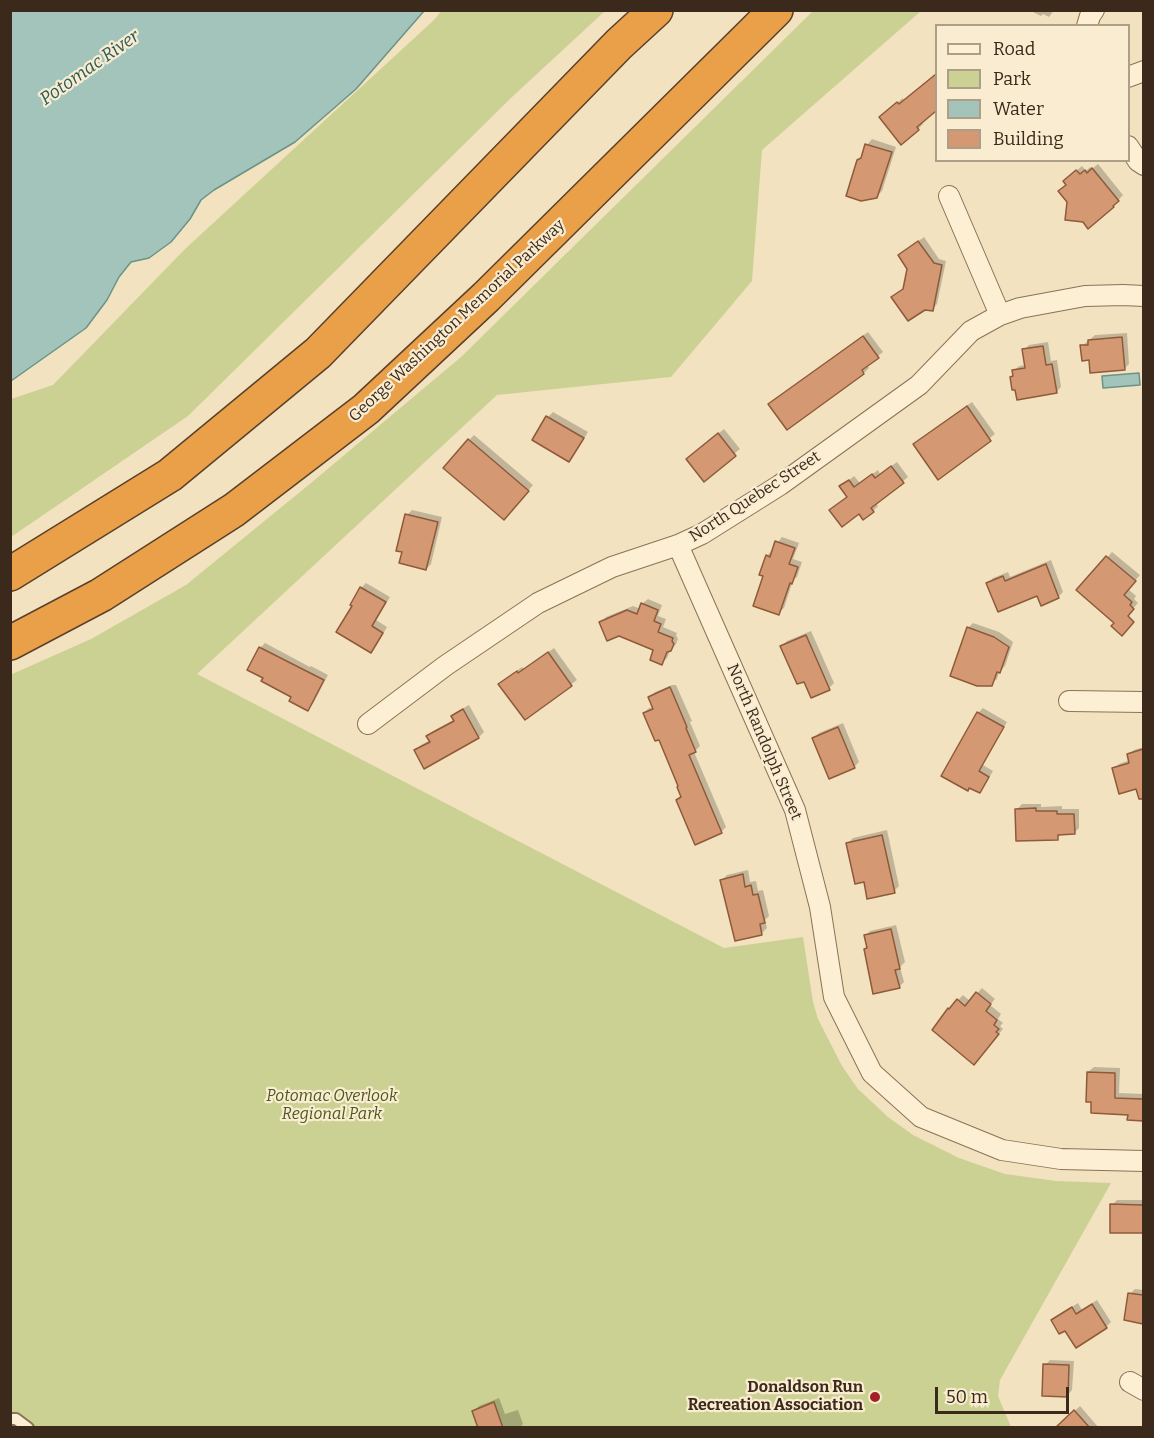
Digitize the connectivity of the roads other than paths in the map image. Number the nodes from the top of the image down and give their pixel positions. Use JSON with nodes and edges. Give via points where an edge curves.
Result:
{"nodes":[{"id":1,"x":656,"y":10,"type":"edge"},
{"id":2,"x":776,"y":10,"type":"edge"},
{"id":3,"x":1094,"y":10,"type":"edge"},
{"id":4,"x":1088,"y":24,"type":"edge"},
{"id":5,"x":1130,"y":150,"type":"edge"},
{"id":6,"x":1143,"y":165,"type":"edge"},
{"id":7,"x":949,"y":196,"type":"dead end"},
{"id":8,"x":1143,"y":296,"type":"edge"},
{"id":9,"x":1000,"y":315,"type":"junction"},
{"id":10,"x":678,"y":545,"type":"junction"},
{"id":11,"x":10,"y":574,"type":"edge"},
{"id":12,"x":10,"y":643,"type":"edge"},
{"id":13,"x":1069,"y":701,"type":"dead end"},
{"id":14,"x":1143,"y":702,"type":"edge"},
{"id":15,"x":368,"y":724,"type":"dead end"},
{"id":16,"x":1143,"y":1161,"type":"edge"},
{"id":17,"x":10,"y":1419,"type":"edge"},
{"id":18,"x":28,"y":1428,"type":"edge"}],
"edges":[{"from":1,"to":11,"type":"highway","via":[[318,353],[170,475]]},
{"from":2,"to":12,"type":"highway","name":"George Washington Memorial Parkway","via":[[366,410],[234,510],[101,595]]},
{"from":3,"to":4,"type":"street"},
{"from":5,"to":6,"type":"street"},
{"from":7,"to":9,"type":"street"},
{"from":8,"to":9,"type":"street","name":"North Quebec Street","via":[[1085,296]]},
{"from":9,"to":10,"type":"street","name":"North Quebec Street","via":[[971,331],[919,385],[790,478]]},
{"from":10,"to":15,"type":"street","name":"North Quebec Street","via":[[612,567],[538,603]]},
{"from":10,"to":16,"type":"street","name":"North Randolph Street","via":[[795,810],[820,907],[834,997],[872,1073],[921,1117],[1002,1150],[1061,1159]]},
{"from":13,"to":14,"type":"street"},
{"from":17,"to":18,"type":"lane"}]}
